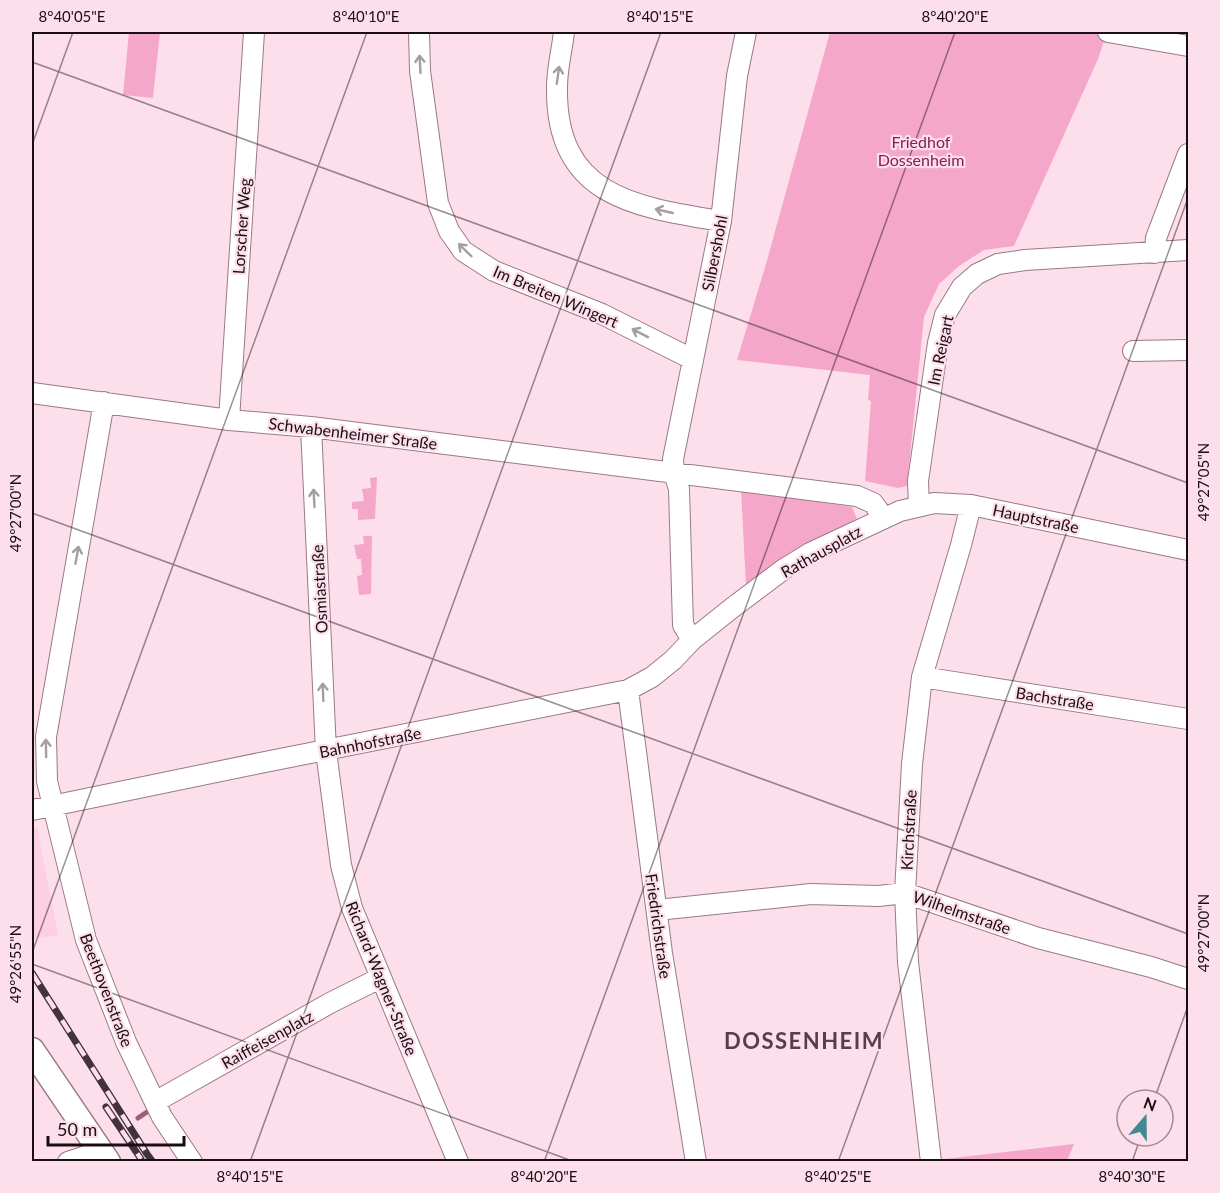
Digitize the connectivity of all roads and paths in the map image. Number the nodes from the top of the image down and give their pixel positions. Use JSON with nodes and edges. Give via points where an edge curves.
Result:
{"nodes":[{"id":1,"x":254,"y":32,"type":"edge"},
{"id":2,"x":419,"y":32,"type":"edge"},
{"id":3,"x":564,"y":32,"type":"edge"},
{"id":4,"x":746,"y":32,"type":"edge"},
{"id":5,"x":1108,"y":32,"type":"edge"},
{"id":6,"x":1188,"y":46,"type":"edge"},
{"id":7,"x":1188,"y":154,"type":"edge"},
{"id":8,"x":721,"y":221,"type":"junction"},
{"id":9,"x":1188,"y":250,"type":"edge"},
{"id":10,"x":1155,"y":253,"type":"junction"},
{"id":11,"x":1188,"y":350,"type":"edge"},
{"id":12,"x":1133,"y":351,"type":"dead end"},
{"id":13,"x":692,"y":359,"type":"junction"},
{"id":14,"x":32,"y":393,"type":"edge"},
{"id":15,"x":104,"y":402,"type":"junction"},
{"id":16,"x":229,"y":420,"type":"junction"},
{"id":17,"x":311,"y":428,"type":"junction"},
{"id":18,"x":674,"y":472,"type":"junction"},
{"id":19,"x":971,"y":505,"type":"junction"},
{"id":20,"x":919,"y":506,"type":"junction"},
{"id":21,"x":884,"y":518,"type":"junction"},
{"id":22,"x":1188,"y":550,"type":"edge"},
{"id":23,"x":692,"y":640,"type":"junction"},
{"id":24,"x":922,"y":678,"type":"junction"},
{"id":25,"x":628,"y":690,"type":"junction"},
{"id":26,"x":1188,"y":719,"type":"edge"},
{"id":27,"x":326,"y":751,"type":"junction"},
{"id":28,"x":53,"y":806,"type":"junction"},
{"id":29,"x":32,"y":810,"type":"edge"},
{"id":30,"x":905,"y":893,"type":"junction"},
{"id":31,"x":657,"y":910,"type":"junction"},
{"id":32,"x":380,"y":978,"type":"junction"},
{"id":33,"x":1188,"y":979,"type":"edge"},
{"id":34,"x":32,"y":1050,"type":"edge"},
{"id":35,"x":155,"y":1101,"type":"junction"},
{"id":36,"x":104,"y":1156,"type":"edge"},
{"id":37,"x":69,"y":1161,"type":"edge"},
{"id":38,"x":192,"y":1161,"type":"edge"},
{"id":39,"x":458,"y":1161,"type":"edge"},
{"id":40,"x":696,"y":1161,"type":"edge"},
{"id":41,"x":932,"y":1161,"type":"edge"}],
"edges":[{"from":1,"to":16,"type":"street","name":"Lorscher Weg"},
{"from":13,"to":2,"type":"street","name":"Im Breiten Wingert","one_way":true,"via":[[603,314],[494,271],[463,251],[449,231],[438,203],[420,71]]},
{"from":8,"to":3,"type":"street","one_way":true,"via":[[635,204],[610,193],[582,172],[570,155],[557,111]]},
{"from":4,"to":8,"type":"street","name":"Silbershohl","via":[[737,76]]},
{"from":5,"to":6,"type":"street"},
{"from":7,"to":10,"type":"street","via":[[1156,237]]},
{"from":8,"to":13,"type":"street","name":"Silbershohl"},
{"from":9,"to":10,"type":"street","name":"Im Reigart"},
{"from":10,"to":20,"type":"street","name":"Im Reigart","via":[[998,264],[962,287],[945,315],[938,343],[918,481]]},
{"from":11,"to":12,"type":"street"},
{"from":13,"to":18,"type":"street","name":"Silbershohl","via":[[673,459]]},
{"from":14,"to":15,"type":"street","name":"Schwabenheimer Straße"},
{"from":15,"to":16,"type":"street","name":"Schwabenheimer Straße"},
{"from":28,"to":15,"type":"street","name":"Beethovenstraße","one_way":true,"via":[[47,781],[46,737]]},
{"from":16,"to":17,"type":"street","name":"Schwabenheimer Straße"},
{"from":17,"to":18,"type":"street","name":"Schwabenheimer Straße"},
{"from":27,"to":17,"type":"street","name":"Osmiastraße","one_way":true},
{"from":18,"to":21,"type":"street","name":"Rathausplatz","via":[[857,496],[873,503]]},
{"from":18,"to":23,"type":"street","via":[[679,489],[683,625]]},
{"from":19,"to":20,"type":"street","name":"Hauptstraße","via":[[949,502]]},
{"from":19,"to":22,"type":"street","name":"Hauptstraße"},
{"from":19,"to":24,"type":"street","name":"Kirchstraße"},
{"from":20,"to":21,"type":"street","name":"Hauptstraße"},
{"from":21,"to":23,"type":"street","name":"Rathausplatz","via":[[784,569]]},
{"from":23,"to":25,"type":"street","name":"Bahnhofstraße","via":[[652,677]]},
{"from":24,"to":26,"type":"street","name":"Bachstraße"},
{"from":24,"to":30,"type":"street","name":"Kirchstraße","via":[[912,764]]},
{"from":25,"to":27,"type":"street","name":"Bahnhofstraße"},
{"from":25,"to":31,"type":"street","name":"Friedrichstraße"},
{"from":27,"to":28,"type":"street","name":"Bahnhofstraße"},
{"from":27,"to":32,"type":"street","name":"Richard-Wagner-Straße","via":[[341,865],[352,908]]},
{"from":28,"to":29,"type":"street","name":"Bahnhofstraße"},
{"from":28,"to":35,"type":"street","name":"Beethovenstraße","via":[[86,940],[126,1042]]},
{"from":30,"to":31,"type":"street","name":"Wilhelmstraße","via":[[811,894]]},
{"from":30,"to":33,"type":"street","name":"Wilhelmstraße","via":[[1038,938]]},
{"from":30,"to":41,"type":"street","name":"Kirchstraße","via":[[908,962]]},
{"from":31,"to":40,"type":"street","name":"Friedrichstraße"},
{"from":32,"to":35,"type":"street","name":"Raiffeisenplatz"},
{"from":32,"to":39,"type":"street","name":"Richard-Wagner-Straße"},
{"from":34,"to":36,"type":"main road"},
{"from":35,"to":38,"type":"street","name":"Beethovenstraße"},
{"from":36,"to":37,"type":"street"}]}
